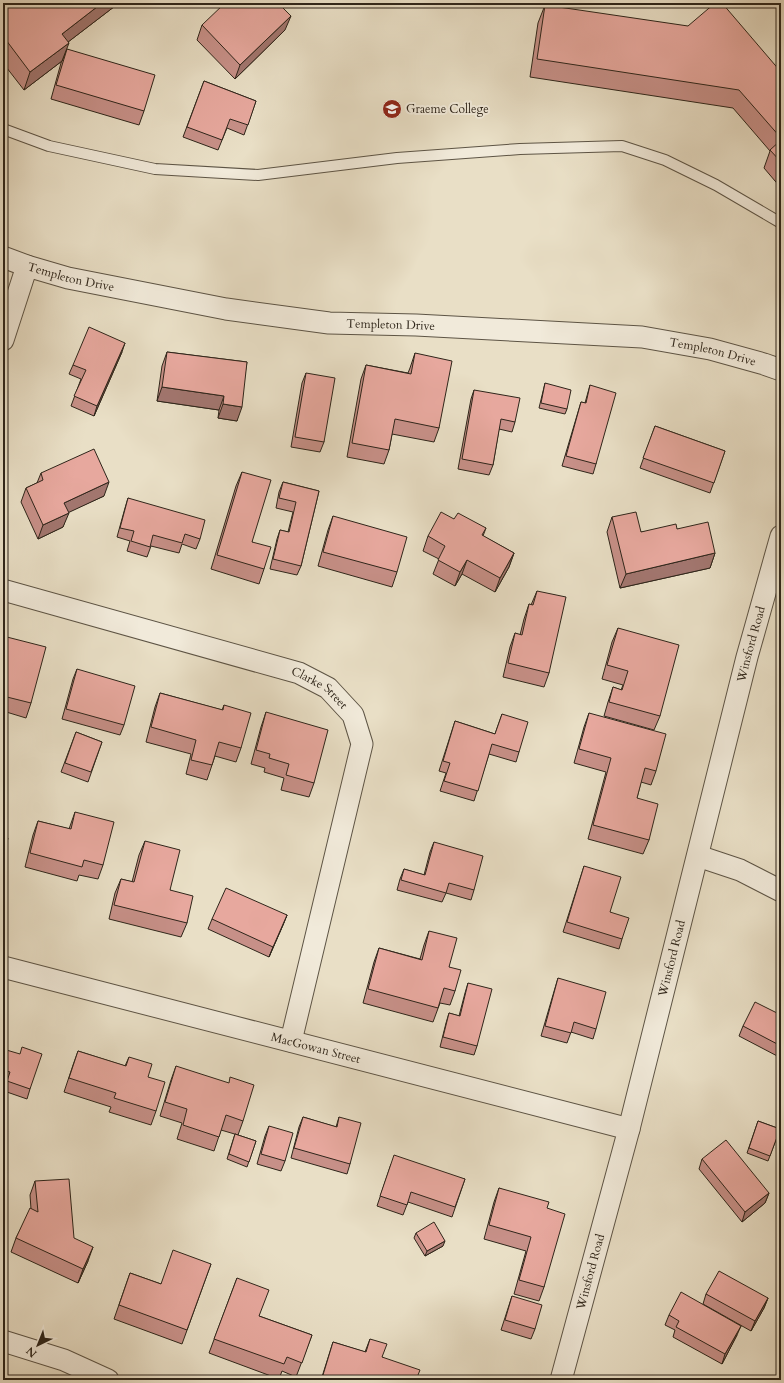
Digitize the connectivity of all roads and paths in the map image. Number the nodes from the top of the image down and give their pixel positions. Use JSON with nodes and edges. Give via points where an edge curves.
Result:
{"nodes":[{"id":1,"x":3,"y":129,"type":"edge"},
{"id":2,"x":781,"y":223,"type":"edge"},
{"id":3,"x":3,"y":257,"type":"edge"},
{"id":4,"x":27,"y":266,"type":"junction"},
{"id":5,"x":3,"y":340,"type":"edge"},
{"id":6,"x":781,"y":370,"type":"edge"},
{"id":7,"x":781,"y":536,"type":"edge"},
{"id":8,"x":3,"y":590,"type":"edge"},
{"id":9,"x":698,"y":856,"type":"junction"},
{"id":10,"x":781,"y":891,"type":"edge"},
{"id":11,"x":3,"y":967,"type":"edge"},
{"id":12,"x":291,"y":1041,"type":"junction"},
{"id":13,"x":629,"y":1129,"type":"junction"},
{"id":14,"x":3,"y":1342,"type":"edge"},
{"id":15,"x":108,"y":1380,"type":"edge"},
{"id":16,"x":561,"y":1380,"type":"edge"}],
"edges":[{"from":1,"to":2,"type":"lane","via":[[49,146],[155,169],[258,175],[397,158],[520,149],[622,146],[665,160],[716,185]]},
{"from":3,"to":4,"type":"street","name":"Templeton Drive"},
{"from":4,"to":5,"type":"street"},
{"from":4,"to":6,"type":"street","name":"Templeton Drive","via":[[76,280],[226,309],[329,322],[642,336],[710,349]]},
{"from":7,"to":9,"type":"street","name":"Winsford Road","via":[[747,657]]},
{"from":8,"to":12,"type":"street","name":"Clarke Street","via":[[299,673],[328,688],[353,715],[362,744]]},
{"from":9,"to":10,"type":"street","via":[[740,870]]},
{"from":9,"to":13,"type":"street","name":"Winsford Road"},
{"from":11,"to":12,"type":"street","name":"MacGowan Street"},
{"from":12,"to":13,"type":"street","name":"MacGowan Street"},
{"from":13,"to":16,"type":"street","name":"Winsford Road"},
{"from":14,"to":15,"type":"street","via":[[64,1360]]}]}
